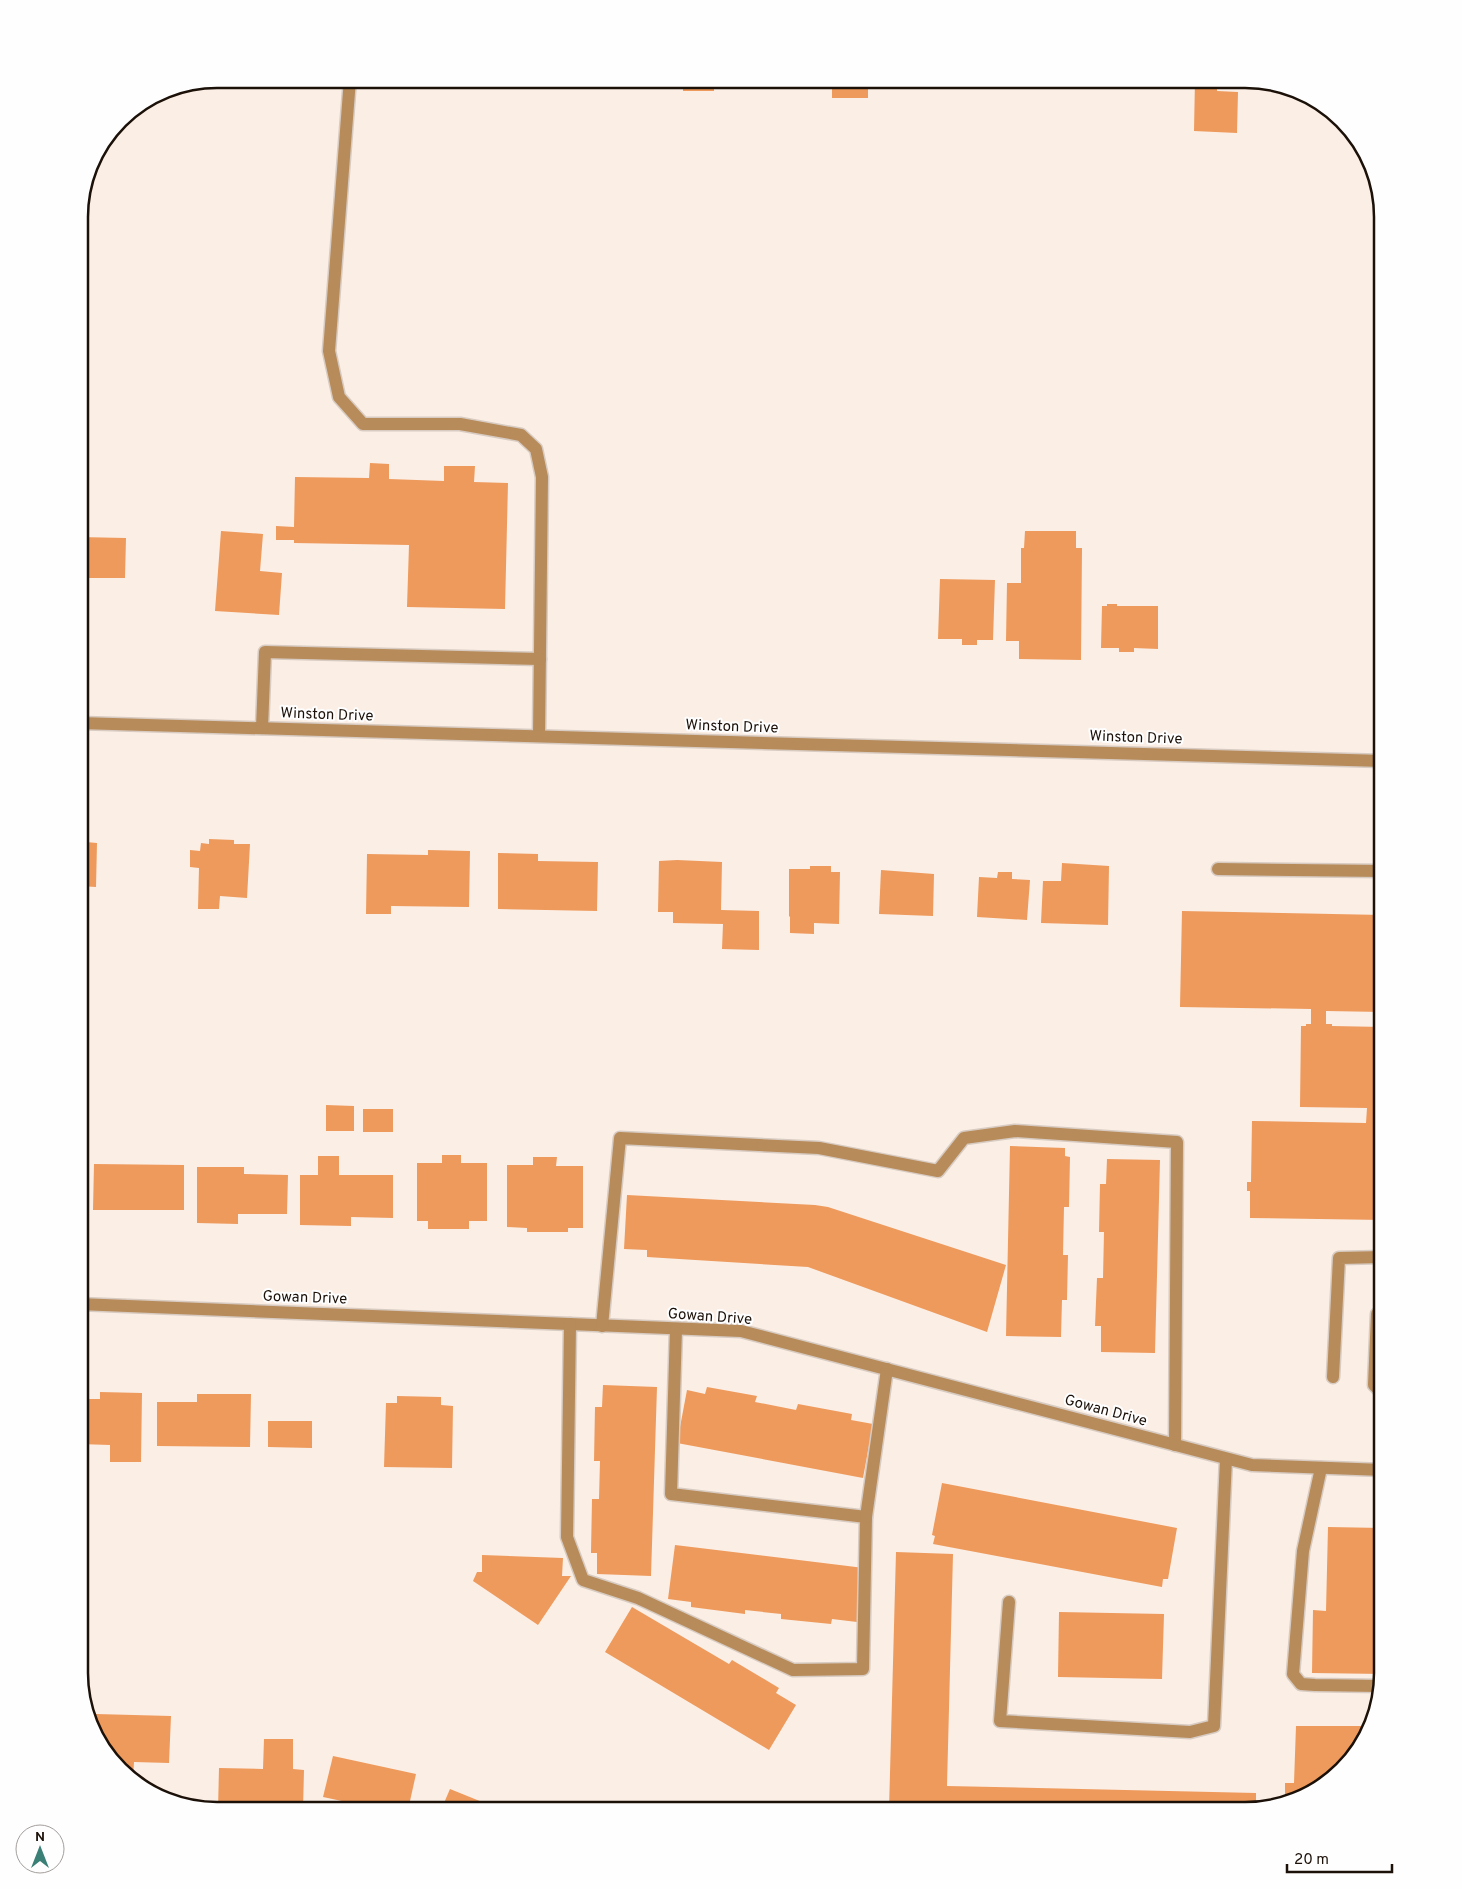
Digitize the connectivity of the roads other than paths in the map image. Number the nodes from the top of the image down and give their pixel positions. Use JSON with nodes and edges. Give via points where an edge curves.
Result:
{"nodes":[{"id":1,"x":349,"y":88,"type":"edge"},
{"id":2,"x":540,"y":659,"type":"junction"},
{"id":3,"x":88,"y":723,"type":"edge"},
{"id":4,"x":262,"y":728,"type":"junction"},
{"id":5,"x":539,"y":736,"type":"junction"},
{"id":6,"x":1374,"y":760,"type":"edge"},
{"id":7,"x":1218,"y":869,"type":"dead end"},
{"id":8,"x":1374,"y":871,"type":"edge"},
{"id":9,"x":1374,"y":1257,"type":"edge"},
{"id":10,"x":87,"y":1304,"type":"edge"},
{"id":11,"x":570,"y":1324,"type":"junction"},
{"id":12,"x":602,"y":1326,"type":"junction"},
{"id":13,"x":676,"y":1329,"type":"junction"},
{"id":14,"x":887,"y":1369,"type":"junction"},
{"id":15,"x":1332,"y":1377,"type":"dead end"},
{"id":16,"x":1176,"y":1445,"type":"junction"},
{"id":17,"x":1226,"y":1458,"type":"junction"},
{"id":18,"x":1321,"y":1468,"type":"junction"},
{"id":19,"x":1374,"y":1470,"type":"edge"},
{"id":20,"x":866,"y":1517,"type":"junction"},
{"id":21,"x":1009,"y":1602,"type":"dead end"},
{"id":22,"x":1373,"y":1686,"type":"edge"}],
"edges":[{"from":1,"to":2,"type":"street","via":[[329,351],[339,397],[363,424],[460,424],[521,435],[536,449],[542,477]]},
{"from":2,"to":4,"type":"street","via":[[265,652]]},
{"from":2,"to":5,"type":"street"},
{"from":3,"to":4,"type":"street","name":"Winston Drive"},
{"from":4,"to":5,"type":"street","name":"Winston Drive"},
{"from":5,"to":6,"type":"street","name":"Winston Drive"},
{"from":7,"to":8,"type":"street"},
{"from":9,"to":15,"type":"street","via":[[1339,1258]]},
{"from":10,"to":11,"type":"street","name":"Gowan Drive"},
{"from":11,"to":12,"type":"street","name":"Gowan Drive"},
{"from":11,"to":20,"type":"street","via":[[567,1537],[583,1580],[638,1598],[793,1670],[863,1669]]},
{"from":12,"to":13,"type":"street","name":"Gowan Drive"},
{"from":12,"to":16,"type":"street","via":[[620,1138],[819,1148],[938,1171],[964,1138],[1015,1131],[1177,1142]]},
{"from":13,"to":14,"type":"street","name":"Gowan Drive","via":[[741,1331]]},
{"from":13,"to":20,"type":"street","via":[[671,1494]]},
{"from":14,"to":16,"type":"street","name":"Gowan Drive"},
{"from":14,"to":20,"type":"street"},
{"from":16,"to":17,"type":"street","name":"Gowan Drive"},
{"from":17,"to":18,"type":"street","name":"Gowan Drive","via":[[1252,1465]]},
{"from":17,"to":21,"type":"street","via":[[1214,1726],[1190,1732],[1000,1721]]},
{"from":18,"to":19,"type":"street","name":"Gowan Drive"},
{"from":18,"to":22,"type":"street","via":[[1304,1551],[1293,1674],[1301,1684]]}]}
